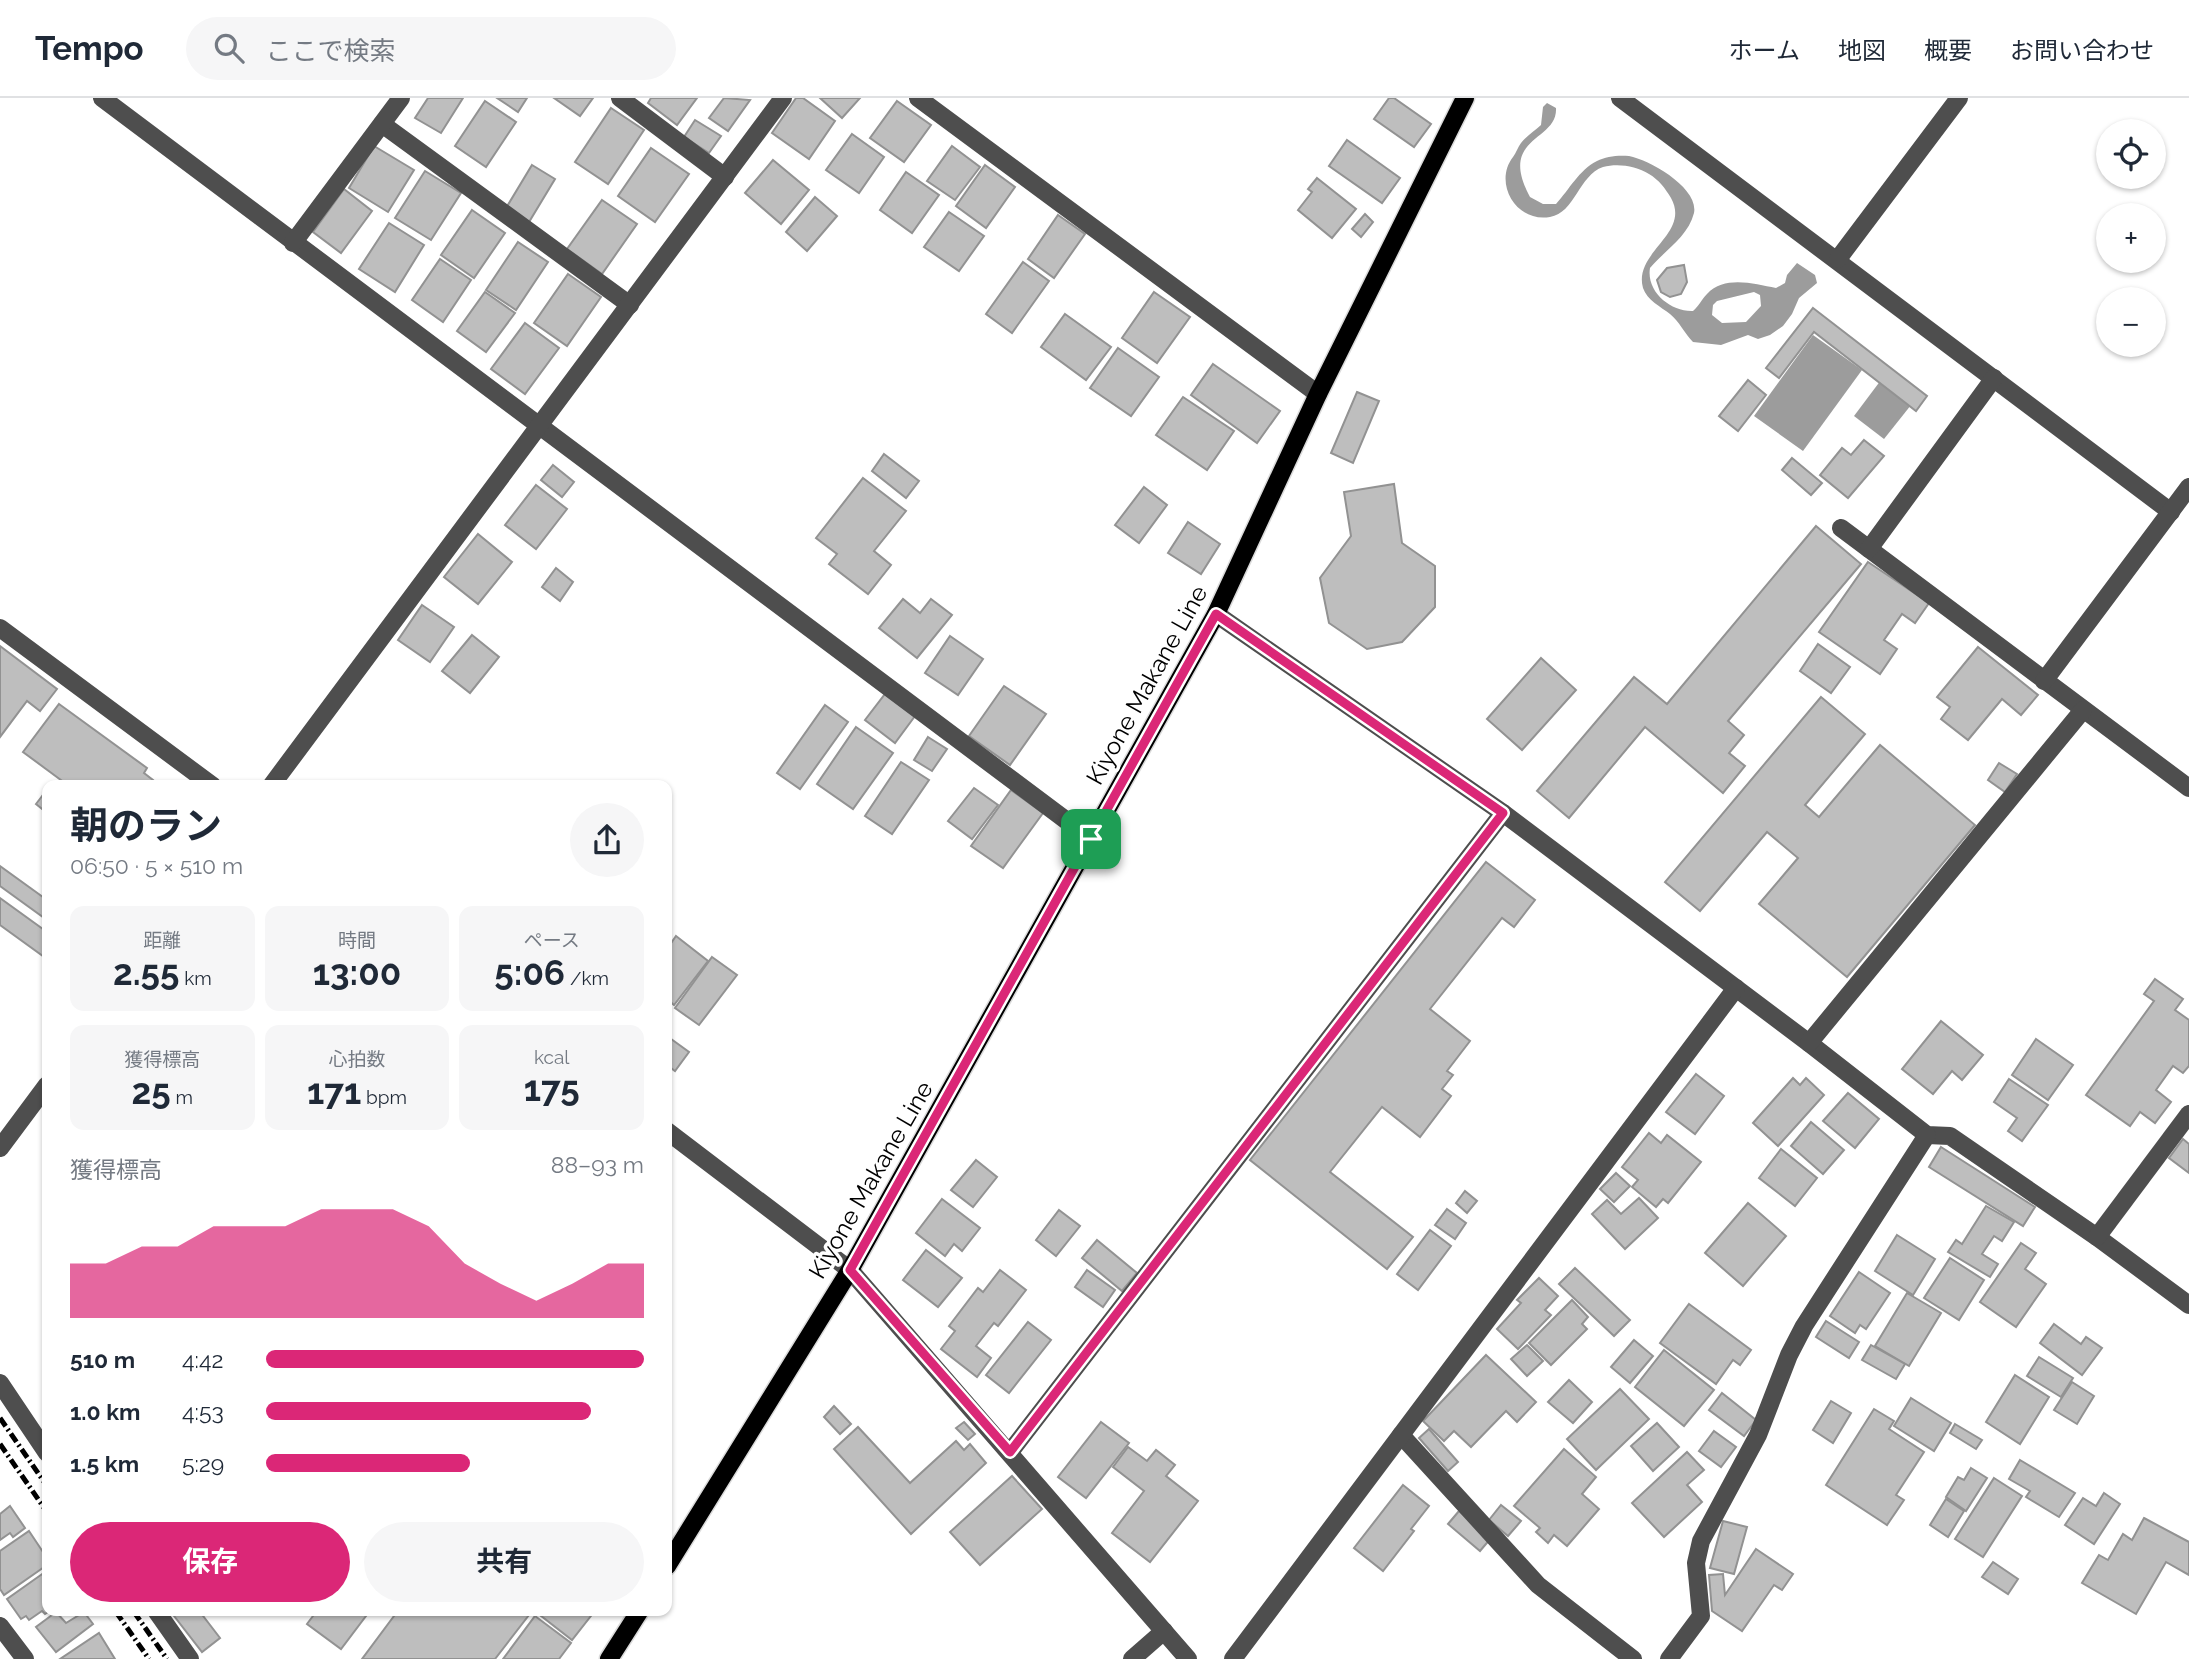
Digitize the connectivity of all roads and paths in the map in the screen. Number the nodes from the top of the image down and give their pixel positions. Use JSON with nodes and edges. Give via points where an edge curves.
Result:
{"nodes":[{"id":1,"x":102,"y":98,"type":"edge"},
{"id":2,"x":401,"y":98,"type":"edge"},
{"id":3,"x":620,"y":98,"type":"edge"},
{"id":4,"x":783,"y":98,"type":"edge"},
{"id":5,"x":918,"y":98,"type":"edge"},
{"id":6,"x":1465,"y":98,"type":"edge"},
{"id":7,"x":1620,"y":98,"type":"edge"},
{"id":8,"x":1959,"y":98,"type":"edge"},
{"id":9,"x":382,"y":124,"type":"junction"},
{"id":10,"x":725,"y":177,"type":"junction"},
{"id":11,"x":293,"y":243,"type":"junction"},
{"id":12,"x":1838,"y":259,"type":"junction"},
{"id":13,"x":630,"y":305,"type":"junction"},
{"id":14,"x":1994,"y":378,"type":"junction"},
{"id":15,"x":1318,"y":394,"type":"junction"},
{"id":16,"x":540,"y":424,"type":"junction"},
{"id":17,"x":2189,"y":487,"type":"edge"},
{"id":18,"x":2171,"y":512,"type":"junction"},
{"id":19,"x":1841,"y":528,"type":"dead end"},
{"id":20,"x":1869,"y":549,"type":"junction"},
{"id":21,"x":1216,"y":614,"type":"junction"},
{"id":22,"x":0,"y":628,"type":"edge"},
{"id":23,"x":2044,"y":681,"type":"junction"},
{"id":24,"x":2083,"y":709,"type":"junction"},
{"id":25,"x":205,"y":780,"type":"edge"},
{"id":26,"x":275,"y":780,"type":"edge"},
{"id":27,"x":2189,"y":788,"type":"edge"},
{"id":28,"x":1503,"y":813,"type":"junction"},
{"id":29,"x":1091,"y":839,"type":"junction"},
{"id":30,"x":1735,"y":988,"type":"junction"},
{"id":31,"x":1810,"y":1043,"type":"junction"},
{"id":32,"x":42,"y":1092,"type":"edge"},
{"id":33,"x":2189,"y":1114,"type":"edge"},
{"id":34,"x":672,"y":1135,"type":"edge"},
{"id":35,"x":1927,"y":1135,"type":"junction"},
{"id":36,"x":0,"y":1148,"type":"edge"},
{"id":37,"x":2097,"y":1237,"type":"junction"},
{"id":38,"x":850,"y":1270,"type":"junction"},
{"id":39,"x":2189,"y":1305,"type":"edge"},
{"id":40,"x":0,"y":1383,"type":"edge"},
{"id":41,"x":1401,"y":1435,"type":"junction"},
{"id":42,"x":42,"y":1445,"type":"edge"},
{"id":43,"x":1010,"y":1452,"type":"junction"},
{"id":44,"x":672,"y":1558,"type":"edge"},
{"id":45,"x":160,"y":1616,"type":"edge"},
{"id":46,"x":636,"y":1616,"type":"edge"},
{"id":47,"x":0,"y":1626,"type":"edge"},
{"id":48,"x":1164,"y":1631,"type":"junction"},
{"id":49,"x":18,"y":1656,"type":"edge"},
{"id":50,"x":190,"y":1659,"type":"edge"},
{"id":51,"x":609,"y":1659,"type":"edge"},
{"id":52,"x":1132,"y":1659,"type":"edge"},
{"id":53,"x":1188,"y":1659,"type":"edge"},
{"id":54,"x":1233,"y":1659,"type":"edge"},
{"id":55,"x":1633,"y":1659,"type":"edge"},
{"id":56,"x":1669,"y":1659,"type":"edge"}],
"edges":[{"from":1,"to":11,"type":"street"},
{"from":2,"to":9,"type":"street"},
{"from":3,"to":10,"type":"street"},
{"from":4,"to":10,"type":"street"},
{"from":5,"to":15,"type":"street"},
{"from":6,"to":15,"type":"main road","name":"Kiyone Makane Line"},
{"from":7,"to":12,"type":"street"},
{"from":8,"to":12,"type":"street"},
{"from":9,"to":11,"type":"street"},
{"from":9,"to":13,"type":"street"},
{"from":10,"to":13,"type":"street"},
{"from":11,"to":16,"type":"street"},
{"from":12,"to":14,"type":"street"},
{"from":13,"to":16,"type":"street"},
{"from":14,"to":18,"type":"street"},
{"from":14,"to":20,"type":"street"},
{"from":15,"to":21,"type":"main road","name":"Kiyone Makane Line"},
{"from":16,"to":26,"type":"street"},
{"from":16,"to":29,"type":"street"},
{"from":17,"to":18,"type":"street"},
{"from":18,"to":23,"type":"street"},
{"from":19,"to":20,"type":"street"},
{"from":20,"to":23,"type":"street"},
{"from":21,"to":28,"type":"street"},
{"from":21,"to":29,"type":"main road","name":"Kiyone Makane Line"},
{"from":22,"to":25,"type":"street"},
{"from":23,"to":24,"type":"street"},
{"from":24,"to":27,"type":"street"},
{"from":24,"to":31,"type":"street"},
{"from":28,"to":30,"type":"street"},
{"from":28,"to":43,"type":"street"},
{"from":29,"to":38,"type":"main road","name":"Kiyone Makane Line"},
{"from":30,"to":31,"type":"street"},
{"from":30,"to":41,"type":"street"},
{"from":31,"to":35,"type":"street"},
{"from":32,"to":36,"type":"street"},
{"from":33,"to":37,"type":"street"},
{"from":34,"to":38,"type":"street"},
{"from":35,"to":37,"type":"street","via":[[1950,1136]]},
{"from":35,"to":56,"type":"street","via":[[1789,1355],[1758,1435],[1701,1541],[1696,1563],[1700,1616]]},
{"from":37,"to":39,"type":"street"},
{"from":38,"to":43,"type":"street"},
{"from":38,"to":44,"type":"main road","name":"Kiyone Makane Line"},
{"from":40,"to":42,"type":"street"},
{"from":41,"to":54,"type":"street"},
{"from":41,"to":55,"type":"street","via":[[1538,1585]]},
{"from":43,"to":48,"type":"street"},
{"from":45,"to":50,"type":"street"},
{"from":46,"to":51,"type":"main road"},
{"from":47,"to":49,"type":"street"},
{"from":48,"to":52,"type":"street"},
{"from":48,"to":53,"type":"street"}]}
